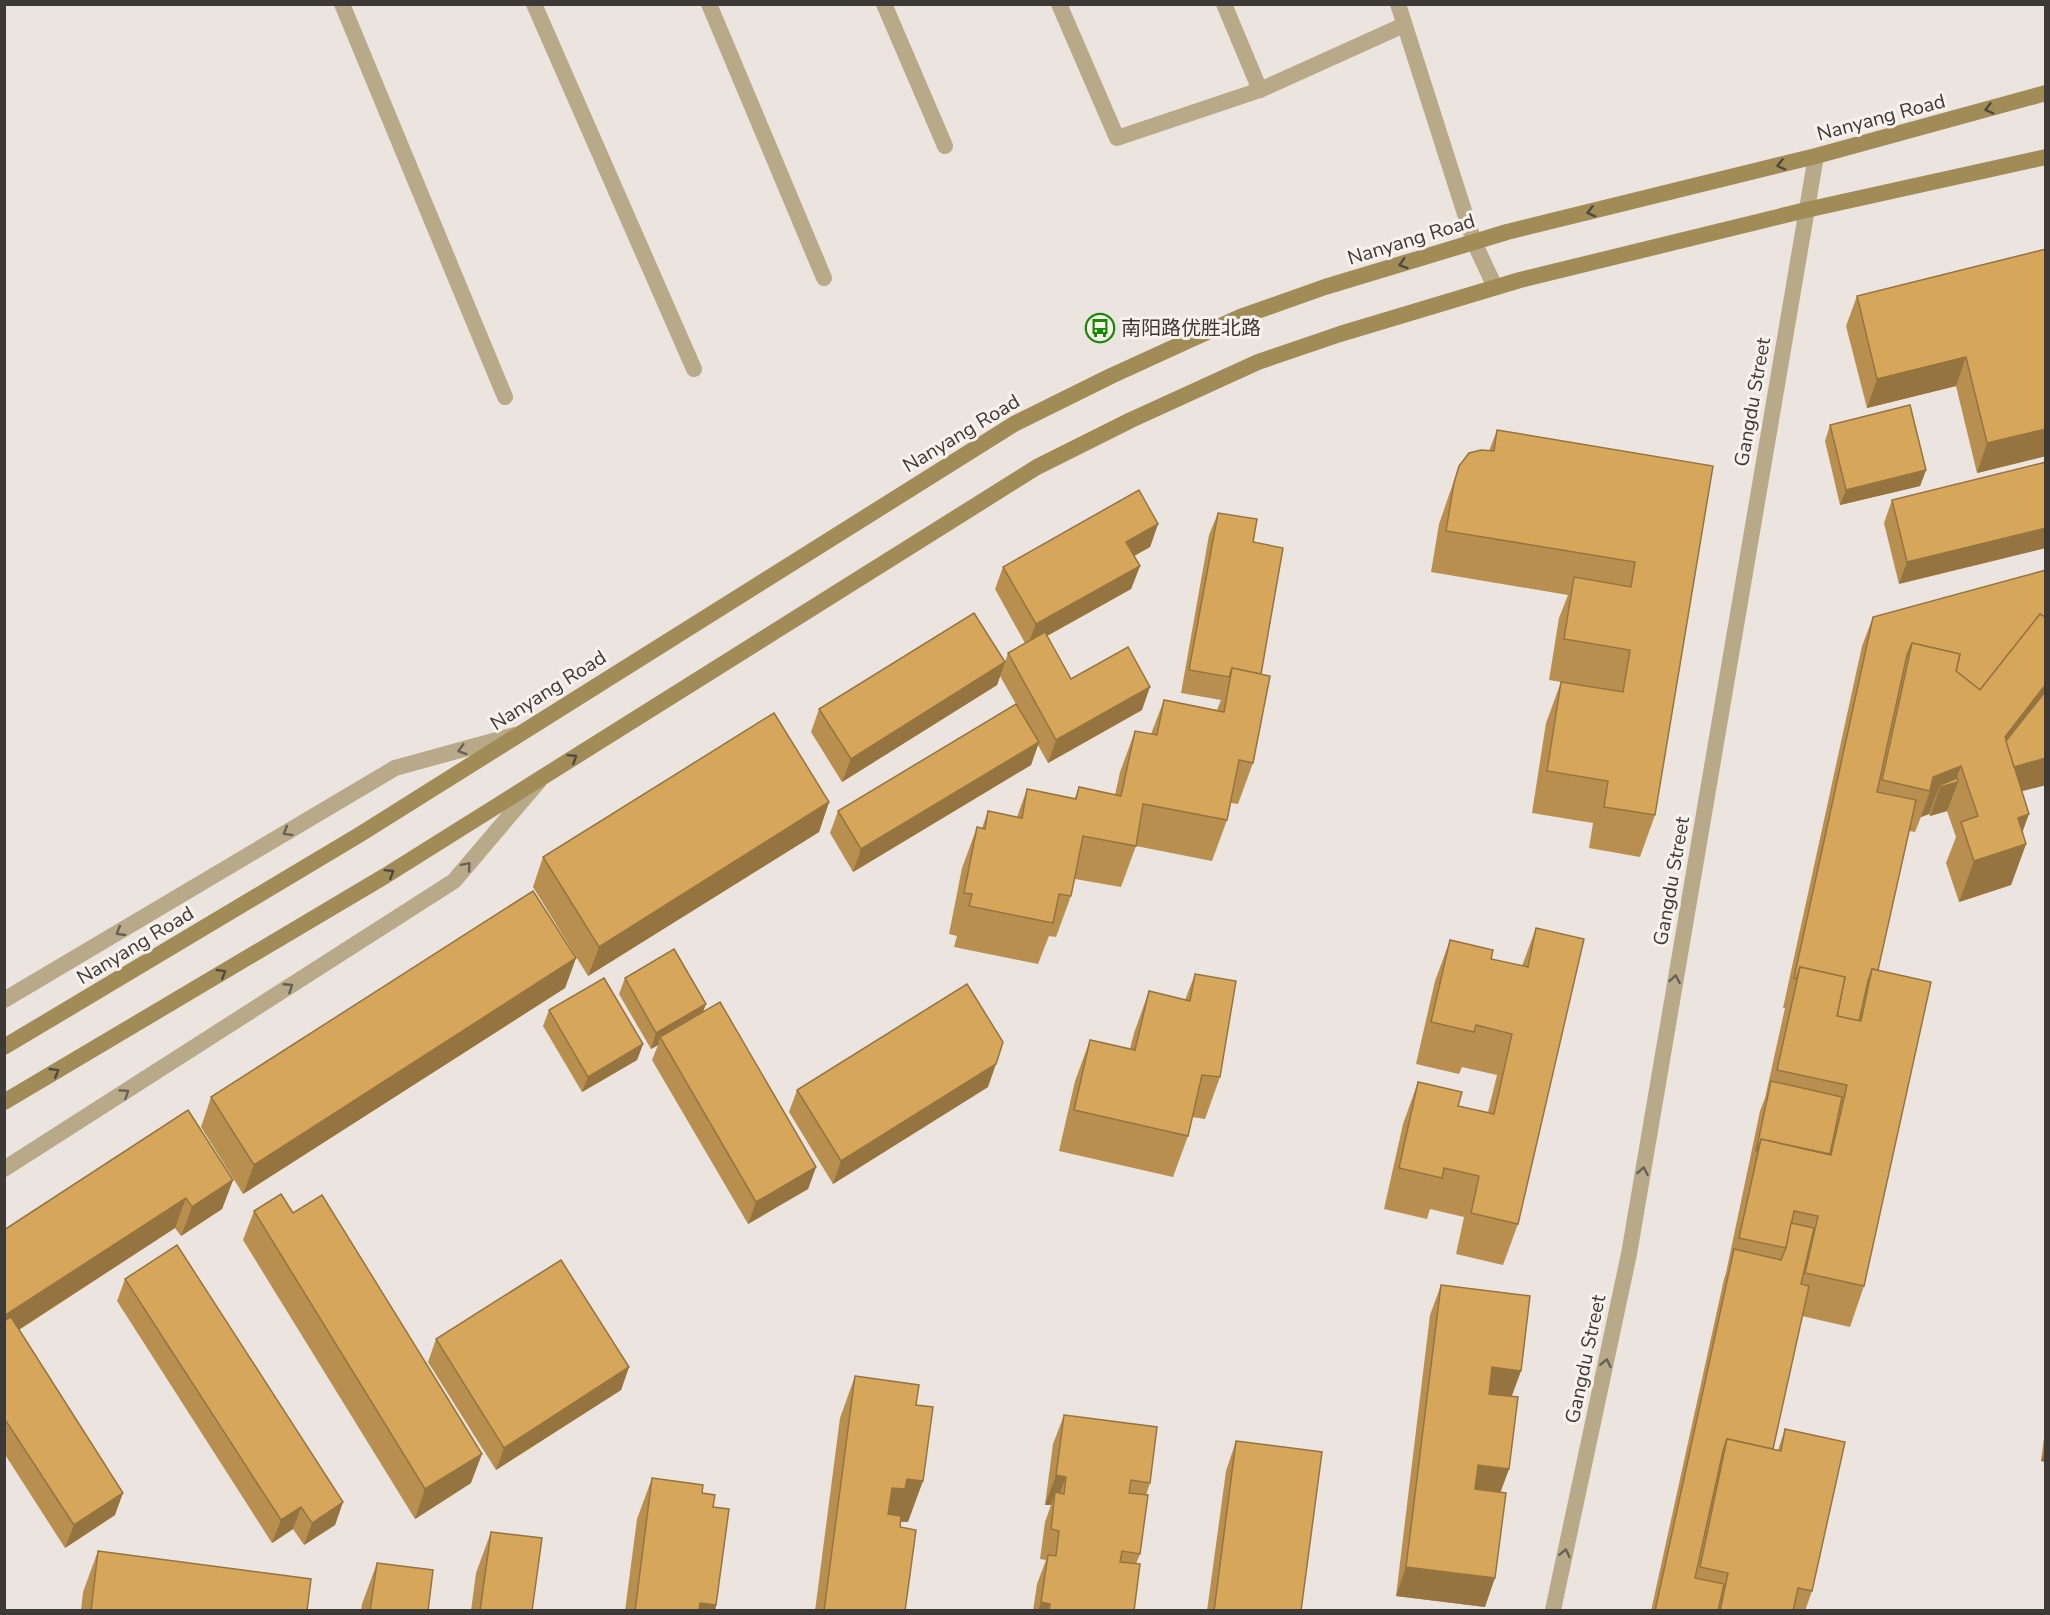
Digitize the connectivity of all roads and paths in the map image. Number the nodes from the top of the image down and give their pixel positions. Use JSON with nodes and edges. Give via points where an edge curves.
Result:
{"nodes":[{"id":1,"x":342,"y":4,"type":"edge"},
{"id":2,"x":534,"y":4,"type":"edge"},
{"id":3,"x":709,"y":4,"type":"edge"},
{"id":4,"x":884,"y":4,"type":"edge"},
{"id":5,"x":1059,"y":4,"type":"edge"},
{"id":6,"x":1224,"y":4,"type":"edge"},
{"id":7,"x":1398,"y":4,"type":"edge"},
{"id":8,"x":1404,"y":25,"type":"junction"},
{"id":9,"x":1260,"y":90,"type":"junction"},
{"id":10,"x":2046,"y":93,"type":"edge"},
{"id":11,"x":945,"y":146,"type":"dead end"},
{"id":12,"x":1816,"y":156,"type":"junction"},
{"id":13,"x":2046,"y":157,"type":"edge"},
{"id":14,"x":1806,"y":210,"type":"junction"},
{"id":15,"x":1474,"y":243,"type":"junction"},
{"id":16,"x":824,"y":278,"type":"dead end"},
{"id":17,"x":1495,"y":287,"type":"junction"},
{"id":18,"x":694,"y":369,"type":"dead end"},
{"id":19,"x":506,"y":397,"type":"dead end"},
{"id":20,"x":519,"y":734,"type":"junction"},
{"id":21,"x":544,"y":776,"type":"junction"},
{"id":22,"x":4,"y":1000,"type":"edge"},
{"id":23,"x":4,"y":1047,"type":"edge"},
{"id":24,"x":4,"y":1102,"type":"edge"},
{"id":25,"x":4,"y":1169,"type":"edge"},
{"id":26,"x":1553,"y":1611,"type":"edge"}],
"edges":[{"from":1,"to":19,"type":"street"},
{"from":2,"to":18,"type":"street"},
{"from":3,"to":16,"type":"street"},
{"from":4,"to":11,"type":"street"},
{"from":5,"to":9,"type":"street","via":[[1117,138]]},
{"from":6,"to":9,"type":"street"},
{"from":7,"to":8,"type":"street"},
{"from":8,"to":9,"type":"street"},
{"from":8,"to":15,"type":"street"},
{"from":10,"to":12,"type":"main road","name":"Nanyang Road","one_way":true},
{"from":12,"to":14,"type":"street","name":"Gangdu Street"},
{"from":12,"to":15,"type":"main road","name":"Nanyang Road","one_way":true},
{"from":13,"to":14,"type":"main road"},
{"from":14,"to":17,"type":"main road"},
{"from":26,"to":14,"type":"street","name":"Gangdu Street","one_way":true,"via":[[1629,1254]]},
{"from":15,"to":17,"type":"street"},
{"from":15,"to":20,"type":"main road","name":"Nanyang Road","one_way":true,"via":[[1240,317],[1014,424]]},
{"from":21,"to":17,"type":"main road","one_way":true,"via":[[1037,467],[1258,362]]},
{"from":20,"to":22,"type":"street","one_way":true,"via":[[395,768]]},
{"from":20,"to":23,"type":"main road","name":"Nanyang Road","via":[[359,835]]},
{"from":24,"to":21,"type":"main road","one_way":true,"via":[[385,876]]},
{"from":25,"to":21,"type":"street","one_way":true,"via":[[454,881]]}]}
